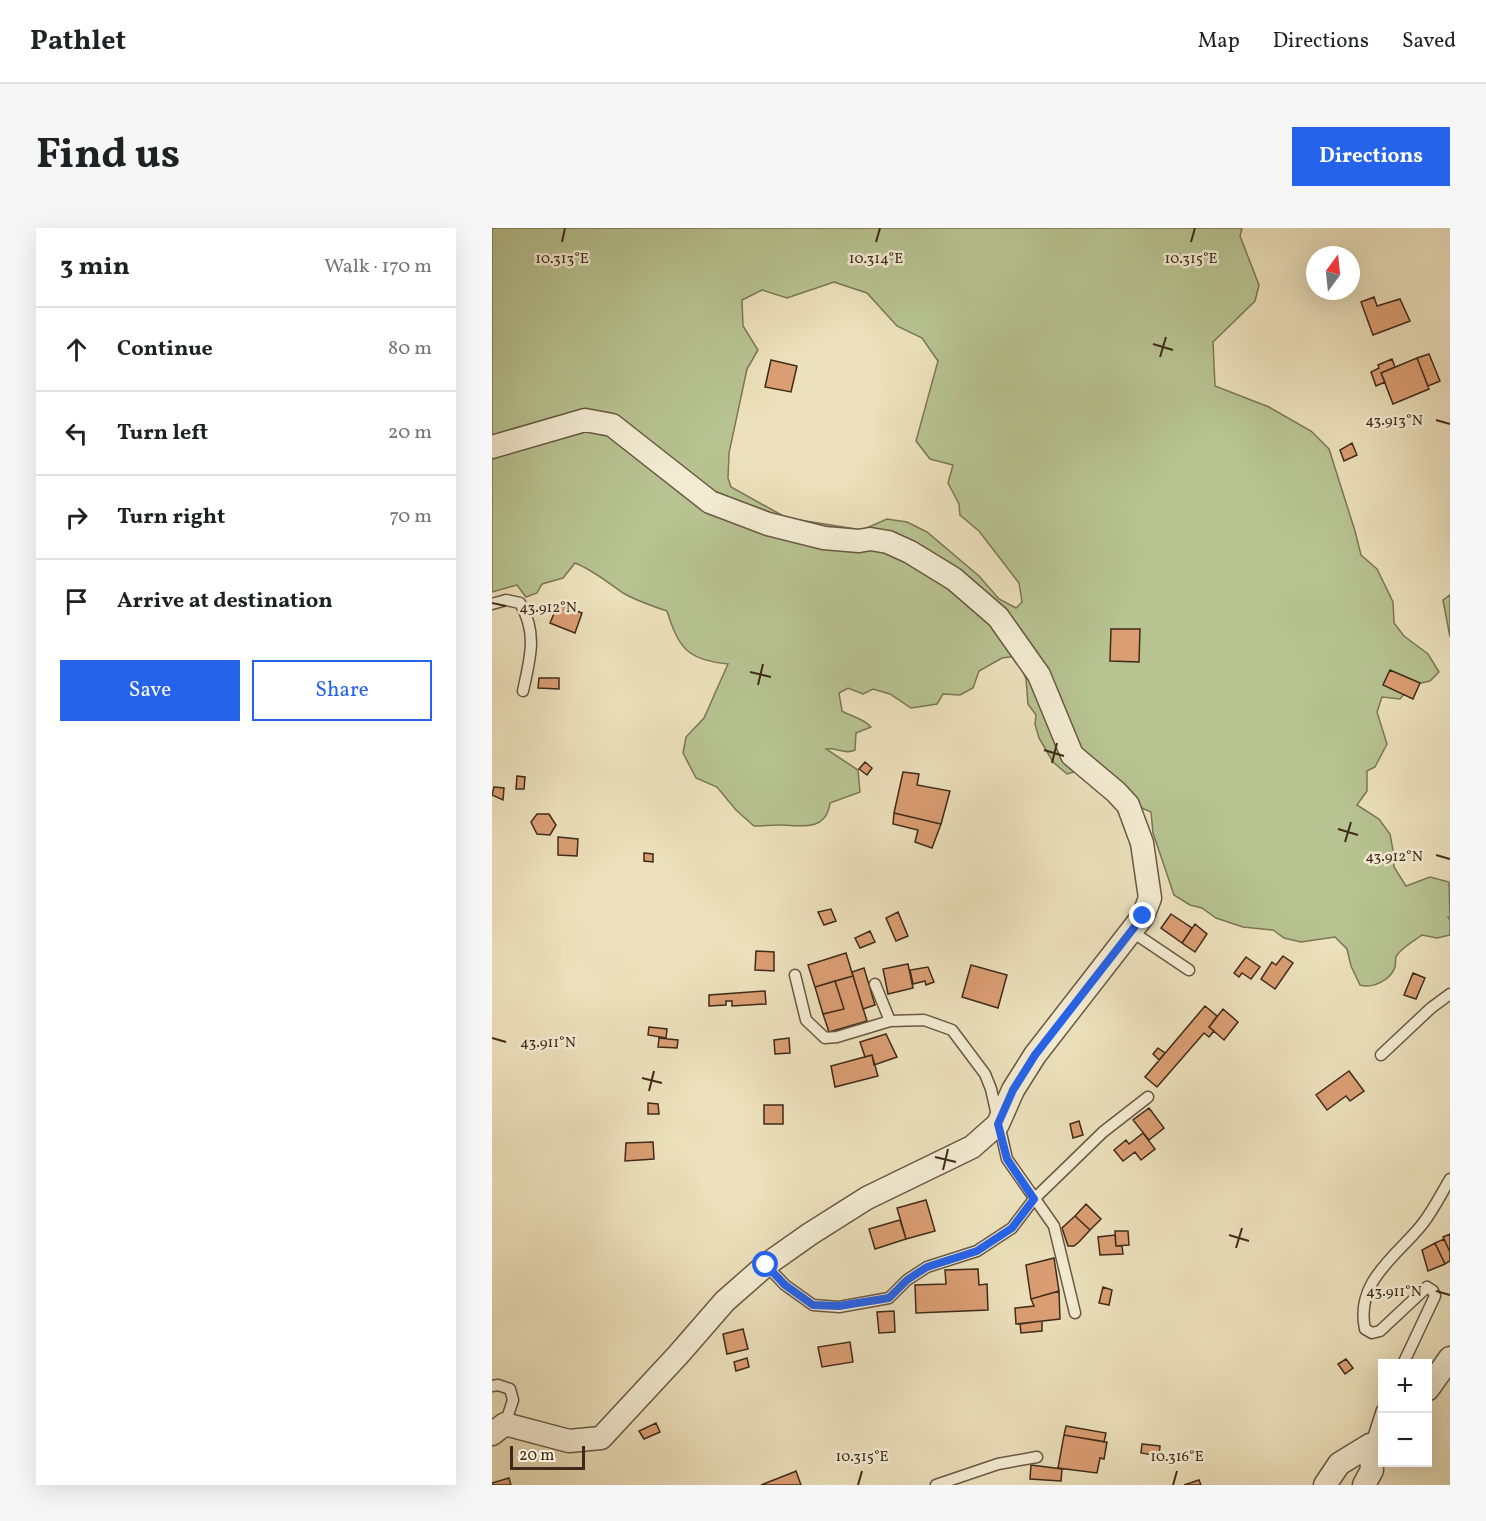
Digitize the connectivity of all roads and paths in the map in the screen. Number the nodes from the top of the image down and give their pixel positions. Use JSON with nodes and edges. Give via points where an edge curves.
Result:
{"nodes":[{"id":1,"x":492,"y":447,"type":"edge"},
{"id":2,"x":492,"y":604,"type":"edge"},
{"id":3,"x":523,"y":691,"type":"dead end"},
{"id":4,"x":1131,"y":931,"type":"junction"},
{"id":5,"x":1189,"y":970,"type":"dead end"},
{"id":6,"x":795,"y":975,"type":"dead end"},
{"id":7,"x":875,"y":984,"type":"dead end"},
{"id":8,"x":1450,"y":994,"type":"edge"},
{"id":9,"x":890,"y":1021,"type":"junction"},
{"id":10,"x":1381,"y":1055,"type":"dead end"},
{"id":11,"x":1148,"y":1097,"type":"dead end"},
{"id":12,"x":998,"y":1124,"type":"junction"},
{"id":13,"x":1450,"y":1179,"type":"edge"},
{"id":14,"x":1034,"y":1199,"type":"junction"},
{"id":15,"x":766,"y":1265,"type":"junction"},
{"id":16,"x":1075,"y":1313,"type":"dead end"},
{"id":17,"x":1450,"y":1358,"type":"edge"},
{"id":18,"x":1406,"y":1359,"type":"edge"},
{"id":19,"x":1432,"y":1383,"type":"edge"},
{"id":20,"x":492,"y":1386,"type":"edge"},
{"id":21,"x":1382,"y":1413,"type":"edge"},
{"id":22,"x":498,"y":1429,"type":"edge"},
{"id":23,"x":1376,"y":1444,"type":"edge"},
{"id":24,"x":1037,"y":1457,"type":"dead end"},
{"id":25,"x":936,"y":1485,"type":"edge"},
{"id":26,"x":1325,"y":1485,"type":"edge"},
{"id":27,"x":1364,"y":1485,"type":"edge"}],
"edges":[{"from":1,"to":4,"type":"street","via":[[585,420],[612,425],[710,502],[768,524],[824,538],[888,542],[954,579],[998,617],[1039,675],[1071,755],[1128,805],[1142,843],[1150,898]]},
{"from":2,"to":3,"type":"lane","via":[[506,600],[520,603],[526,614],[531,629],[531,653]]},
{"from":4,"to":5,"type":"lane"},
{"from":4,"to":12,"type":"street","via":[[1035,1055]]},
{"from":6,"to":9,"type":"lane","via":[[806,1020],[825,1038]]},
{"from":7,"to":9,"type":"lane"},
{"from":8,"to":10,"type":"lane"},
{"from":9,"to":12,"type":"lane","via":[[924,1020],[952,1030],[985,1074]]},
{"from":11,"to":14,"type":"lane","via":[[1103,1132]]},
{"from":12,"to":14,"type":"lane","via":[[1007,1159]]},
{"from":12,"to":15,"type":"street","via":[[972,1147],[867,1198]]},
{"from":13,"to":18,"type":"lane","via":[[1422,1225],[1376,1276],[1366,1294],[1362,1313],[1365,1329],[1372,1333],[1380,1331],[1427,1287],[1433,1291],[1431,1310]]},
{"from":14,"to":15,"type":"lane","via":[[1012,1228],[977,1251],[927,1267],[889,1298],[839,1306],[813,1305]]},
{"from":14,"to":16,"type":"lane","via":[[1054,1226]]},
{"from":15,"to":22,"type":"street","via":[[725,1301],[601,1438],[569,1441]]},
{"from":17,"to":19,"type":"street"},
{"from":20,"to":22,"type":"lane","via":[[510,1389],[513,1400]]},
{"from":21,"to":23,"type":"lane"},
{"from":23,"to":26,"type":"street","via":[[1338,1464]]},
{"from":23,"to":27,"type":"street","via":[[1372,1470]]},
{"from":24,"to":25,"type":"lane","via":[[998,1464]]}]}
